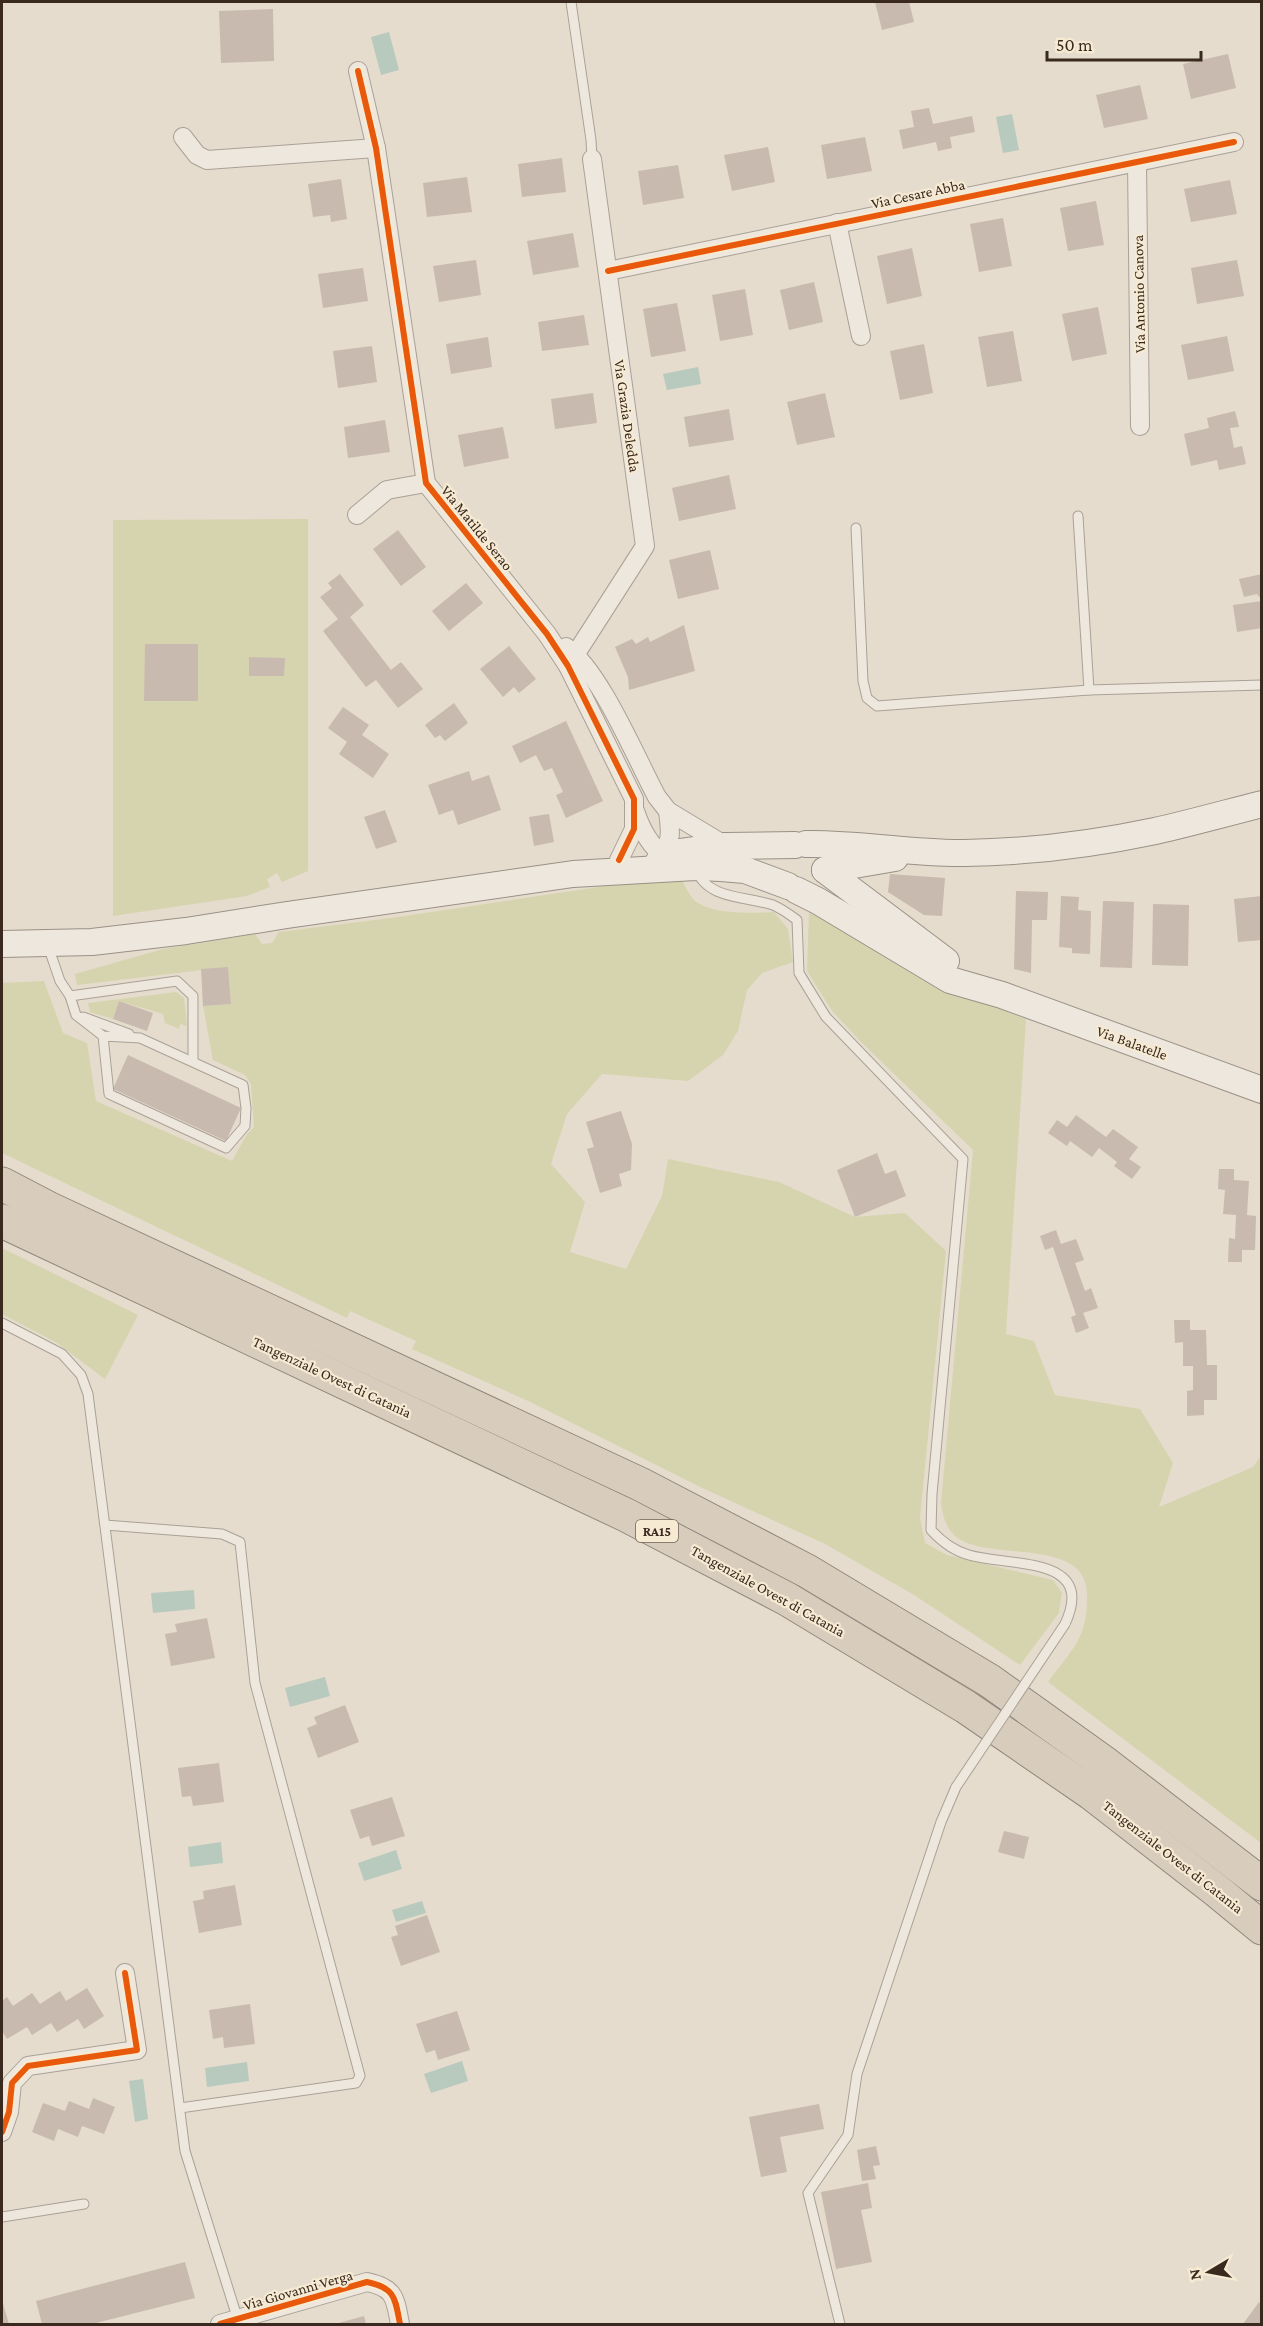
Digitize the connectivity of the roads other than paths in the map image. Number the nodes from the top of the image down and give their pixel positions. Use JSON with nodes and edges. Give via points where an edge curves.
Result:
{"nodes":[{"id":1,"x":571,"y":2,"type":"edge"},
{"id":2,"x":358,"y":71,"type":"dead end"},
{"id":3,"x":183,"y":137,"type":"dead end"},
{"id":4,"x":1234,"y":142,"type":"dead end"},
{"id":5,"x":376,"y":148,"type":"junction"},
{"id":6,"x":592,"y":159,"type":"joint"},
{"id":7,"x":1137,"y":162,"type":"junction"},
{"id":8,"x":837,"y":223,"type":"junction"},
{"id":9,"x":608,"y":271,"type":"junction"},
{"id":10,"x":861,"y":336,"type":"dead end"},
{"id":11,"x":1140,"y":426,"type":"dead end"},
{"id":12,"x":426,"y":483,"type":"junction"},
{"id":13,"x":357,"y":515,"type":"dead end"},
{"id":14,"x":1078,"y":516,"type":"dead end"},
{"id":15,"x":856,"y":528,"type":"dead end"},
{"id":16,"x":572,"y":660,"type":"junction"},
{"id":17,"x":1262,"y":685,"type":"edge"},
{"id":18,"x":1089,"y":690,"type":"junction"},
{"id":19,"x":1262,"y":804,"type":"edge"},
{"id":20,"x":635,"y":810,"type":"junction"},
{"id":21,"x":668,"y":812,"type":"junction"},
{"id":22,"x":801,"y":844,"type":"junction"},
{"id":23,"x":726,"y":846,"type":"junction"},
{"id":24,"x":937,"y":853,"type":"junction"},
{"id":25,"x":619,"y":860,"type":"junction"},
{"id":26,"x":866,"y":863,"type":"junction"},
{"id":27,"x":670,"y":865,"type":"junction"},
{"id":28,"x":825,"y":870,"type":"junction"},
{"id":29,"x":573,"y":874,"type":"junction"},
{"id":30,"x":792,"y":888,"type":"junction"},
{"id":31,"x":858,"y":895,"type":"junction"},
{"id":32,"x":2,"y":944,"type":"edge"},
{"id":33,"x":47,"y":945,"type":"junction"},
{"id":34,"x":1002,"y":995,"type":"junction"},
{"id":35,"x":70,"y":996,"type":"junction"},
{"id":36,"x":76,"y":1015,"type":"junction"},
{"id":37,"x":103,"y":1036,"type":"junction"},
{"id":38,"x":140,"y":1038,"type":"junction"},
{"id":39,"x":193,"y":1061,"type":"junction"},
{"id":40,"x":1262,"y":1090,"type":"edge"},
{"id":41,"x":2,"y":1184,"type":"edge"},
{"id":42,"x":2,"y":1221,"type":"edge"},
{"id":43,"x":2,"y":1323,"type":"edge"},
{"id":44,"x":105,"y":1524,"type":"junction"},
{"id":45,"x":1262,"y":1884,"type":"edge"},
{"id":46,"x":1262,"y":1928,"type":"edge"},
{"id":47,"x":125,"y":1973,"type":"dead end"},
{"id":48,"x":180,"y":2108,"type":"junction"},
{"id":49,"x":2,"y":2132,"type":"edge"},
{"id":50,"x":84,"y":2204,"type":"dead end"},
{"id":51,"x":2,"y":2217,"type":"edge"},
{"id":52,"x":238,"y":2320,"type":"junction"},
{"id":53,"x":219,"y":2325,"type":"edge"},
{"id":54,"x":400,"y":2325,"type":"edge"},
{"id":55,"x":840,"y":2325,"type":"edge"}],
"edges":[{"from":1,"to":6,"type":"lane"},
{"from":2,"to":5,"type":"street","name":"Via Matilde Serao"},
{"from":3,"to":5,"type":"street","via":[[197,155],[207,159]]},
{"from":4,"to":7,"type":"street","name":"Via Cesare Abba"},
{"from":5,"to":12,"type":"street","name":"Via Matilde Serao"},
{"from":6,"to":9,"type":"street","name":"Via Grazia Deledda"},
{"from":7,"to":8,"type":"street","name":"Via Cesare Abba"},
{"from":7,"to":11,"type":"street","name":"Via Antonio Canova"},
{"from":8,"to":9,"type":"street","name":"Via Cesare Abba"},
{"from":8,"to":10,"type":"street"},
{"from":9,"to":16,"type":"street","name":"Via Grazia Deledda","via":[[645,546]]},
{"from":12,"to":13,"type":"street","via":[[387,490]]},
{"from":12,"to":16,"type":"street","name":"Via Matilde Serao"},
{"from":14,"to":18,"type":"lane"},
{"from":15,"to":18,"type":"lane","via":[[863,681],[867,698],[877,705]]},
{"from":16,"to":20,"type":"street","name":"Via Matilde Serao","via":[[629,787]]},
{"from":16,"to":21,"type":"street","name":"Via Matilde Serao","via":[[597,681]]},
{"from":17,"to":18,"type":"lane"},
{"from":19,"to":24,"type":"main road","via":[[1156,831],[1098,841],[996,852]]},
{"from":20,"to":25,"type":"street","name":"Via Matilde Serao","via":[[634,829]]},
{"from":20,"to":27,"type":"street","via":[[651,843]]},
{"from":21,"to":23,"type":"street","name":"Via Matilde Serao"},
{"from":21,"to":27,"type":"street"},
{"from":22,"to":23,"type":"main road"},
{"from":22,"to":24,"type":"main road","via":[[836,843]]},
{"from":22,"to":28,"type":"main road","via":[[820,852]]},
{"from":22,"to":30,"type":"main road","via":[[786,850],[779,863],[779,874]]},
{"from":23,"to":27,"type":"main road"},
{"from":24,"to":26,"type":"main road"},
{"from":25,"to":27,"type":"main road"},
{"from":25,"to":29,"type":"main road"},
{"from":26,"to":28,"type":"main road"},
{"from":26,"to":31,"type":"main road","via":[[856,881]]},
{"from":27,"to":29,"type":"main road"},
{"from":27,"to":30,"type":"main road","via":[[745,870]]},
{"from":27,"to":55,"type":"lane","bridge":true,"via":[[716,892],[772,905],[797,920],[799,973],[826,1017],[963,1159],[931,1530],[953,1549],[970,1556],[1060,1574],[1071,1586],[1073,1600],[1065,1624],[956,1787],[858,2074],[848,2134],[808,2193]]},
{"from":28,"to":30,"type":"main road","via":[[815,887]]},
{"from":28,"to":31,"type":"main road"},
{"from":29,"to":33,"type":"main road","via":[[186,931]]},
{"from":30,"to":34,"type":"main road","via":[[950,980]]},
{"from":31,"to":34,"type":"main road","via":[[944,960]]},
{"from":32,"to":33,"type":"main road"},
{"from":33,"to":35,"type":"lane"},
{"from":34,"to":40,"type":"main road","name":"Via Balatelle"},
{"from":35,"to":36,"type":"lane"},
{"from":35,"to":39,"type":"lane","via":[[177,981],[193,996]]},
{"from":36,"to":37,"type":"lane"},
{"from":36,"to":38,"type":"lane"},
{"from":37,"to":38,"type":"lane"},
{"from":37,"to":39,"type":"lane","via":[[109,1094],[226,1148],[245,1126],[243,1085]]},
{"from":38,"to":39,"type":"lane"},
{"from":41,"to":45,"type":"highway","number":"RA15","via":[[640,1484],[807,1571],[990,1681]]},
{"from":42,"to":46,"type":"highway","name":"Tangenziale Ovest di Catania","number":"RA15","via":[[626,1515],[787,1599],[966,1707],[1062,1773]]},
{"from":43,"to":44,"type":"lane","via":[[62,1354],[81,1375],[88,1394]]},
{"from":44,"to":48,"type":"lane"},
{"from":44,"to":48,"type":"lane","via":[[222,1534],[240,1542],[255,1683],[360,2076],[356,2083]]},
{"from":47,"to":49,"type":"street","via":[[137,2050],[28,2066],[12,2083]]},
{"from":48,"to":52,"type":"lane","via":[[185,2151]]},
{"from":50,"to":51,"type":"lane"},
{"from":52,"to":53,"type":"street","name":"Via Giovanni Verga"},
{"from":52,"to":54,"type":"street","name":"Via Giovanni Verga","via":[[367,2282],[383,2286],[395,2297]]}]}
